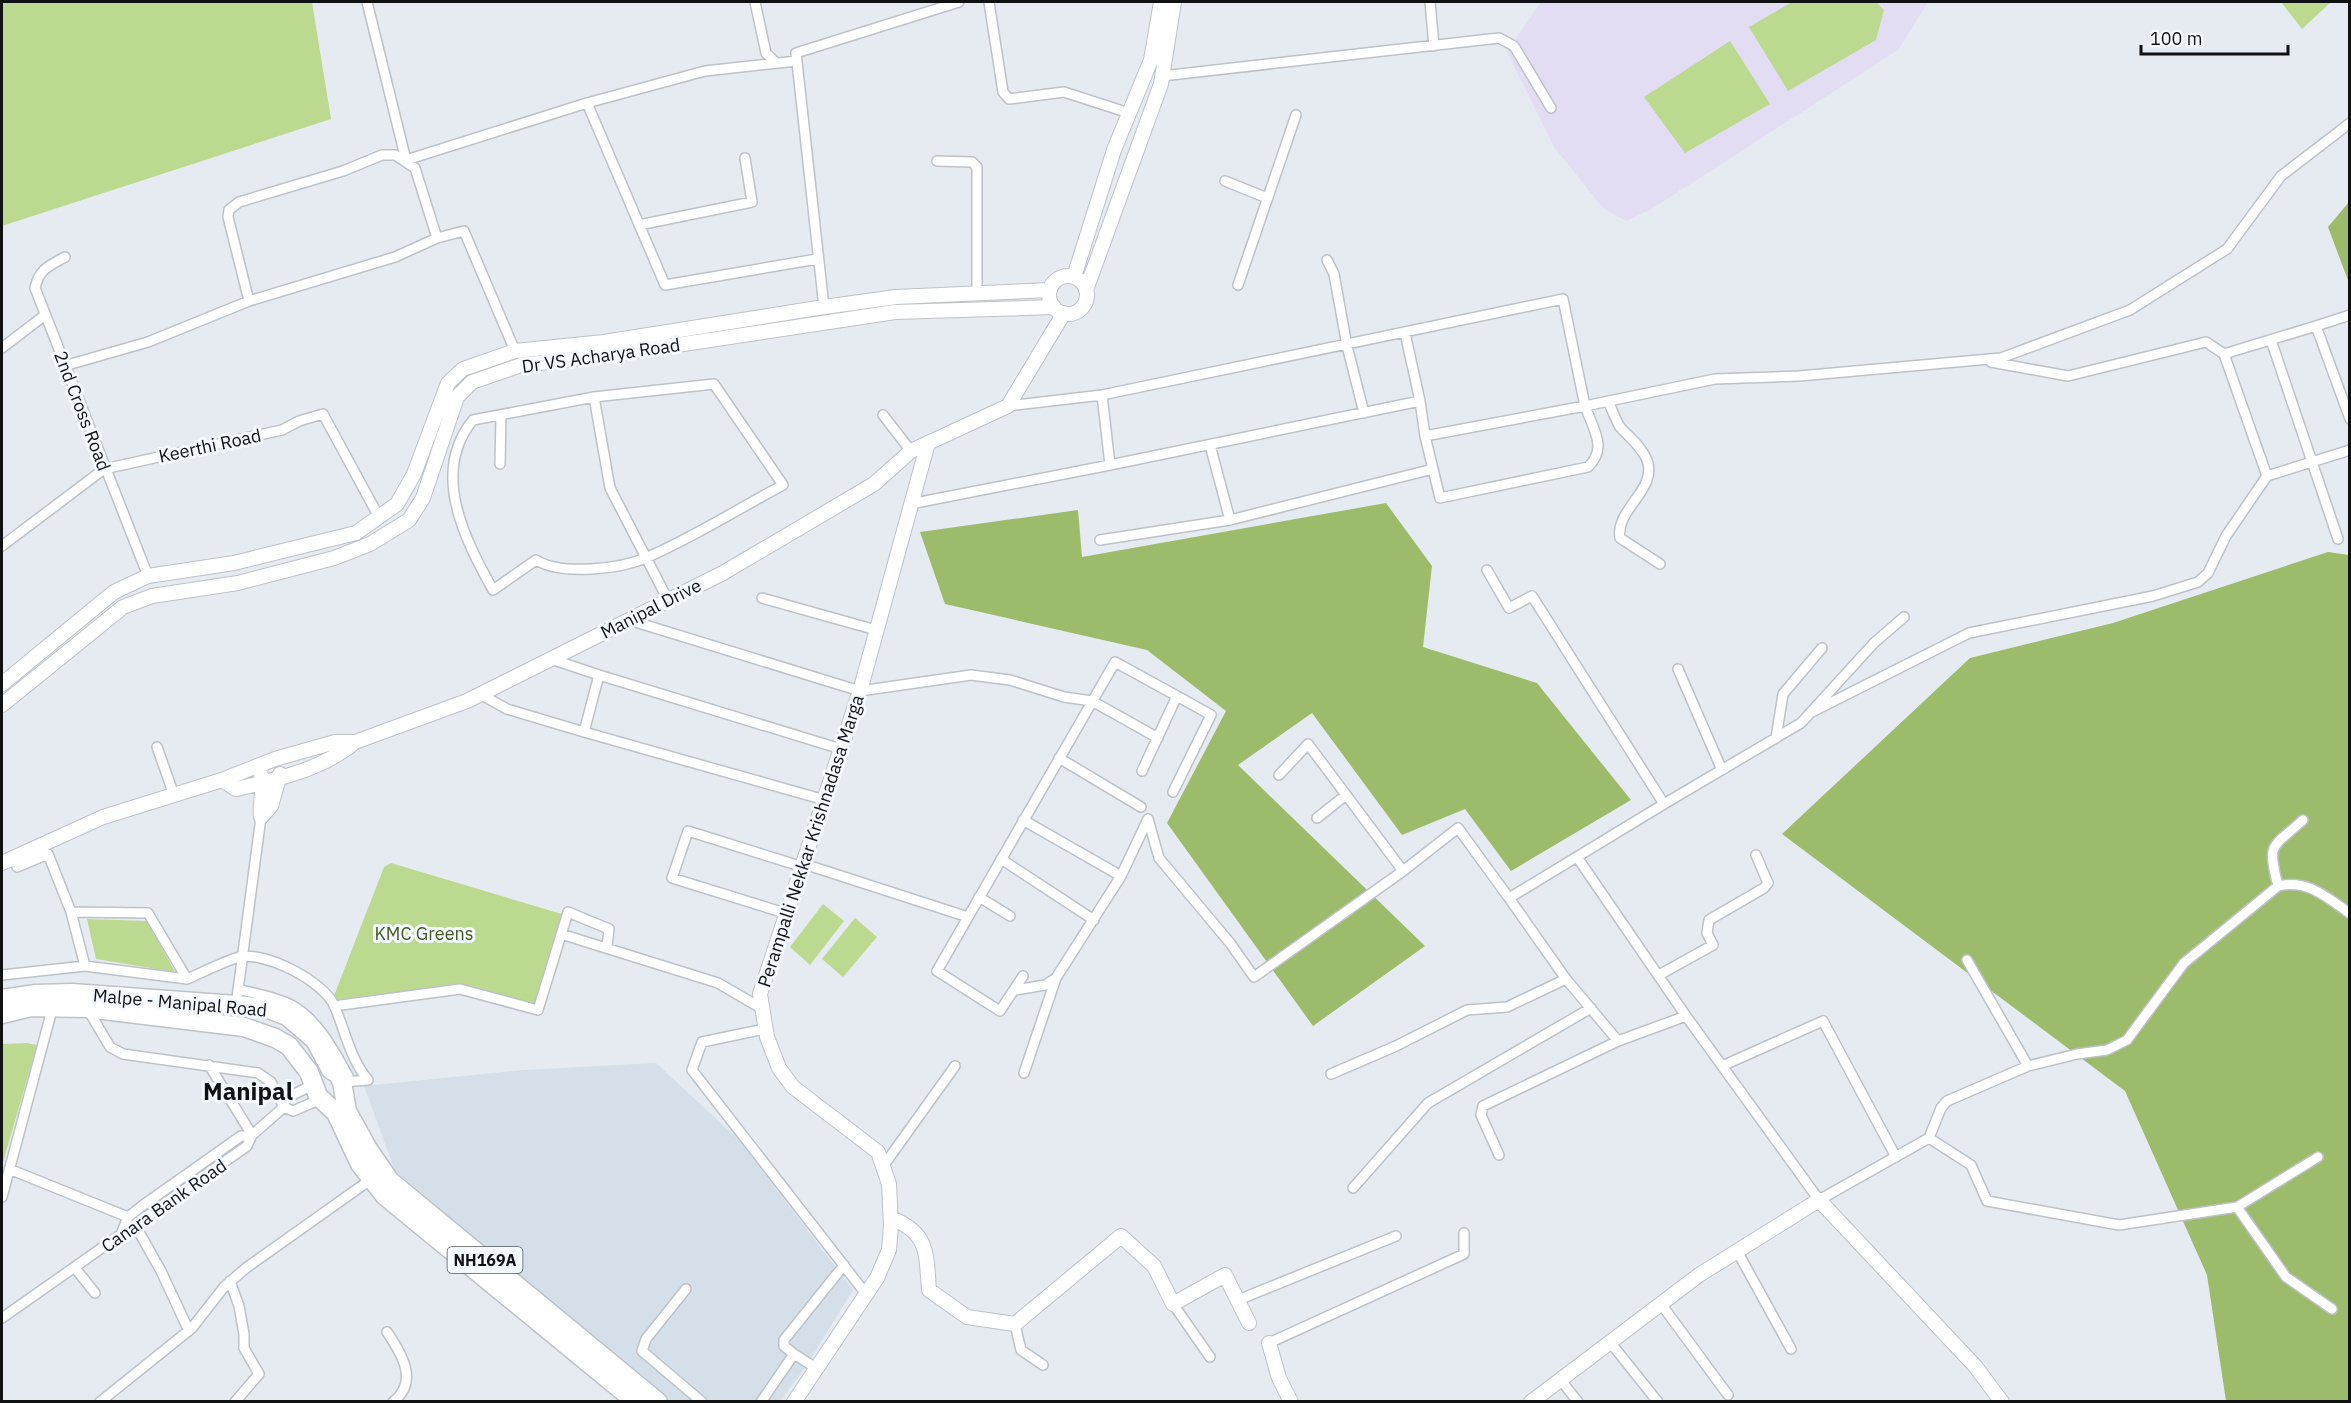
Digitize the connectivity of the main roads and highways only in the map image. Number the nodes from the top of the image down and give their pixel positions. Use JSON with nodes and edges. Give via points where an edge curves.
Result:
{"nodes":[{"id":1,"x":2,"y":999,"type":"edge"},
{"id":2,"x":2,"y":1014,"type":"edge"},
{"id":3,"x":342,"y":1082,"type":"junction"},
{"id":4,"x":318,"y":1092,"type":"junction"},
{"id":5,"x":636,"y":1401,"type":"edge"},
{"id":6,"x":658,"y":1401,"type":"edge"}],
"edges":[{"from":1,"to":3,"type":"highway","name":"Malpe - Manipal Road","number":"NH169A","via":[[72,993],[237,997],[287,1016],[315,1040]]},
{"from":2,"to":4,"type":"highway","name":"Malpe - Manipal Road","number":"NH169A","via":[[53,1006],[243,1027],[289,1046],[309,1072]]},
{"from":3,"to":4,"type":"highway","via":[[331,1101]]},
{"from":3,"to":4,"type":"highway","via":[[319,1074]]},
{"from":3,"to":6,"type":"highway","number":"NH169A","via":[[357,1131],[390,1181]]},
{"from":4,"to":5,"type":"highway","number":"NH169A","via":[[336,1113],[370,1180]]}]}
